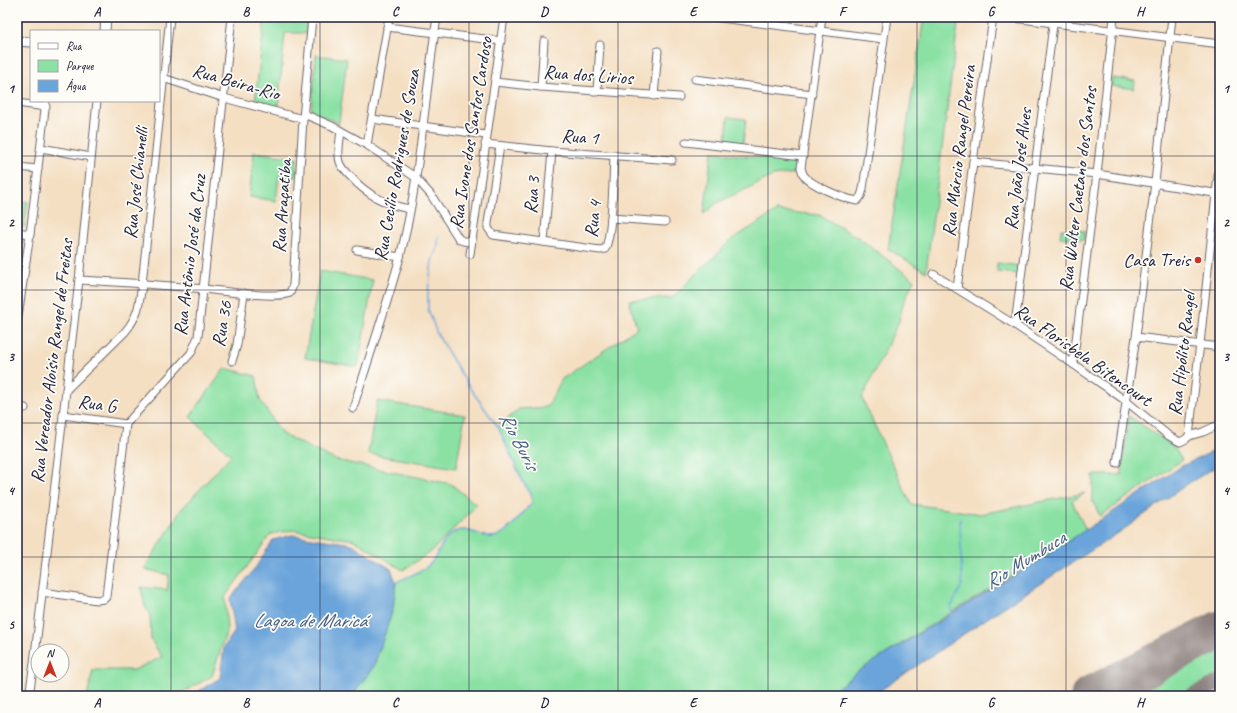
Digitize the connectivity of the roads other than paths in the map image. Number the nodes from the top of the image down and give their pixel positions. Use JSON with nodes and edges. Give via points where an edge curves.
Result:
{"nodes":[{"id":1,"x":106,"y":17,"type":"edge"},
{"id":2,"x":170,"y":17,"type":"edge"},
{"id":3,"x":232,"y":17,"type":"edge"},
{"id":4,"x":312,"y":17,"type":"edge"},
{"id":5,"x":388,"y":17,"type":"edge"},
{"id":6,"x":437,"y":17,"type":"edge"},
{"id":7,"x":504,"y":17,"type":"edge"},
{"id":8,"x":712,"y":17,"type":"edge"},
{"id":9,"x":822,"y":17,"type":"edge"},
{"id":10,"x":887,"y":17,"type":"edge"},
{"id":11,"x":993,"y":17,"type":"edge"},
{"id":12,"x":1006,"y":17,"type":"edge"},
{"id":13,"x":1114,"y":17,"type":"edge"},
{"id":14,"x":1172,"y":17,"type":"edge"},
{"id":15,"x":1053,"y":20,"type":"edge"},
{"id":16,"x":387,"y":27,"type":"junction"},
{"id":17,"x":105,"y":30,"type":"edge"},
{"id":18,"x":1112,"y":31,"type":"junction"},
{"id":19,"x":820,"y":32,"type":"junction"},
{"id":20,"x":435,"y":33,"type":"junction"},
{"id":21,"x":1169,"y":37,"type":"junction"},
{"id":22,"x":884,"y":39,"type":"junction"},
{"id":23,"x":17,"y":41,"type":"edge"},
{"id":24,"x":501,"y":41,"type":"junction"},
{"id":25,"x":544,"y":41,"type":"dead end"},
{"id":26,"x":30,"y":42,"type":"edge"},
{"id":27,"x":1220,"y":44,"type":"edge"},
{"id":28,"x":600,"y":45,"type":"dead end"},
{"id":29,"x":658,"y":51,"type":"dead end"},
{"id":30,"x":161,"y":77,"type":"edge"},
{"id":31,"x":695,"y":79,"type":"dead end"},
{"id":32,"x":495,"y":82,"type":"junction"},
{"id":33,"x":541,"y":87,"type":"junction"},
{"id":34,"x":160,"y":88,"type":"edge"},
{"id":35,"x":597,"y":92,"type":"junction"},
{"id":36,"x":812,"y":94,"type":"junction"},
{"id":37,"x":654,"y":96,"type":"junction"},
{"id":38,"x":679,"y":97,"type":"dead end"},
{"id":39,"x":224,"y":98,"type":"junction"},
{"id":40,"x":97,"y":102,"type":"edge"},
{"id":41,"x":159,"y":102,"type":"edge"},
{"id":42,"x":17,"y":103,"type":"edge"},
{"id":43,"x":46,"y":104,"type":"edge"},
{"id":44,"x":304,"y":117,"type":"junction"},
{"id":45,"x":372,"y":119,"type":"junction"},
{"id":46,"x":422,"y":127,"type":"junction"},
{"id":47,"x":341,"y":131,"type":"junction"},
{"id":48,"x":486,"y":135,"type":"junction"},
{"id":49,"x":686,"y":142,"type":"dead end"},
{"id":50,"x":485,"y":144,"type":"junction"},
{"id":51,"x":367,"y":145,"type":"junction"},
{"id":52,"x":500,"y":146,"type":"junction"},
{"id":53,"x":41,"y":148,"type":"junction"},
{"id":54,"x":552,"y":151,"type":"junction"},
{"id":55,"x":614,"y":155,"type":"junction"},
{"id":56,"x":803,"y":156,"type":"junction"},
{"id":57,"x":92,"y":157,"type":"junction"},
{"id":58,"x":1220,"y":157,"type":"edge"},
{"id":59,"x":672,"y":160,"type":"dead end"},
{"id":60,"x":973,"y":162,"type":"junction"},
{"id":61,"x":17,"y":167,"type":"edge"},
{"id":62,"x":1035,"y":168,"type":"junction"},
{"id":63,"x":38,"y":169,"type":"junction"},
{"id":64,"x":1097,"y":174,"type":"junction"},
{"id":65,"x":415,"y":177,"type":"junction"},
{"id":66,"x":1155,"y":183,"type":"junction"},
{"id":67,"x":1218,"y":194,"type":"edge"},
{"id":68,"x":410,"y":208,"type":"junction"},
{"id":69,"x":611,"y":218,"type":"junction"},
{"id":70,"x":665,"y":222,"type":"dead end"},
{"id":71,"x":17,"y":232,"type":"edge"},
{"id":72,"x":30,"y":234,"type":"junction"},
{"id":73,"x":471,"y":242,"type":"junction"},
{"id":74,"x":544,"y":242,"type":"junction"},
{"id":75,"x":357,"y":250,"type":"dead end"},
{"id":76,"x":470,"y":254,"type":"dead end"},
{"id":77,"x":400,"y":257,"type":"junction"},
{"id":78,"x":933,"y":274,"type":"dead end"},
{"id":79,"x":79,"y":280,"type":"junction"},
{"id":80,"x":142,"y":284,"type":"junction"},
{"id":81,"x":203,"y":289,"type":"junction"},
{"id":82,"x":958,"y":289,"type":"junction"},
{"id":83,"x":244,"y":293,"type":"junction"},
{"id":84,"x":17,"y":323,"type":"edge"},
{"id":85,"x":1015,"y":325,"type":"junction"},
{"id":86,"x":1136,"y":337,"type":"junction"},
{"id":87,"x":1200,"y":344,"type":"junction"},
{"id":88,"x":1220,"y":347,"type":"edge"},
{"id":89,"x":232,"y":361,"type":"dead end"},
{"id":90,"x":1073,"y":364,"type":"junction"},
{"id":91,"x":66,"y":390,"type":"junction"},
{"id":92,"x":1126,"y":402,"type":"junction"},
{"id":93,"x":17,"y":407,"type":"edge"},
{"id":94,"x":25,"y":408,"type":"dead end"},
{"id":95,"x":353,"y":408,"type":"dead end"},
{"id":96,"x":63,"y":415,"type":"junction"},
{"id":97,"x":126,"y":424,"type":"junction"},
{"id":98,"x":1220,"y":424,"type":"edge"},
{"id":99,"x":1189,"y":436,"type":"junction"},
{"id":100,"x":1117,"y":463,"type":"dead end"},
{"id":101,"x":42,"y":592,"type":"junction"},
{"id":102,"x":29,"y":696,"type":"edge"}],
"edges":[{"from":1,"to":17,"type":"main road"},
{"from":2,"to":30,"type":"street","name":"Rua José Chianelli"},
{"from":3,"to":39,"type":"street","name":"Rua Antônio José da Cruz"},
{"from":4,"to":44,"type":"street","name":"Rua Araçatiba"},
{"from":5,"to":16,"type":"street"},
{"from":6,"to":20,"type":"street","name":"Rua Cecílio Rodrigues de Souza"},
{"from":7,"to":24,"type":"street","name":"Rua Ivone dos Santos Cardoso"},
{"from":8,"to":19,"type":"street"},
{"from":9,"to":19,"type":"street"},
{"from":10,"to":22,"type":"street"},
{"from":11,"to":60,"type":"street","name":"Rua Márcio Rangel Pereira"},
{"from":12,"to":15,"type":"street"},
{"from":13,"to":18,"type":"street","name":"Rua Walter Caetano dos Santos"},
{"from":14,"to":21,"type":"street"},
{"from":15,"to":18,"type":"street"},
{"from":15,"to":62,"type":"street","name":"Rua João José Alves"},
{"from":16,"to":20,"type":"street"},
{"from":16,"to":45,"type":"street"},
{"from":18,"to":21,"type":"street"},
{"from":18,"to":64,"type":"street","name":"Rua Walter Caetano dos Santos"},
{"from":19,"to":22,"type":"street"},
{"from":19,"to":36,"type":"street"},
{"from":20,"to":24,"type":"street"},
{"from":20,"to":46,"type":"street","name":"Rua Cecílio Rodrigues de Souza"},
{"from":21,"to":27,"type":"street"},
{"from":21,"to":66,"type":"street"},
{"from":22,"to":56,"type":"street","via":[[861,196],[857,201],[842,198],[818,186],[803,174]]},
{"from":23,"to":26,"type":"main road"},
{"from":24,"to":32,"type":"street","name":"Rua Ivone dos Santos Cardoso"},
{"from":25,"to":33,"type":"street"},
{"from":28,"to":35,"type":"street"},
{"from":29,"to":37,"type":"street"},
{"from":30,"to":34,"type":"street","name":"Rua José Chianelli"},
{"from":30,"to":39,"type":"street","name":"Rua Beira-Rio"},
{"from":31,"to":36,"type":"street"},
{"from":32,"to":33,"type":"street","name":"Rua dos Lirios"},
{"from":32,"to":48,"type":"street","name":"Rua Ivone dos Santos Cardoso"},
{"from":33,"to":35,"type":"street","name":"Rua dos Lirios"},
{"from":35,"to":37,"type":"street","name":"Rua dos Lirios"},
{"from":36,"to":56,"type":"street"},
{"from":37,"to":38,"type":"street","name":"Rua dos Lirios"},
{"from":39,"to":44,"type":"street","name":"Rua Beira-Rio"},
{"from":39,"to":81,"type":"street","name":"Rua Antônio José da Cruz"},
{"from":40,"to":57,"type":"street","name":"Rua Vereador Aloísio Rangel de Freitas"},
{"from":41,"to":80,"type":"street","name":"Rua José Chianelli"},
{"from":42,"to":43,"type":"street"},
{"from":43,"to":53,"type":"street"},
{"from":44,"to":47,"type":"street","via":[[324,122]]},
{"from":44,"to":83,"type":"street","name":"Rua Araçatiba","via":[[293,285],[290,293],[281,295]]},
{"from":45,"to":46,"type":"street"},
{"from":45,"to":51,"type":"street"},
{"from":46,"to":48,"type":"street"},
{"from":46,"to":65,"type":"street","name":"Rua Cecílio Rodrigues de Souza"},
{"from":47,"to":51,"type":"street"},
{"from":47,"to":68,"type":"street","via":[[339,160],[348,174],[374,197],[388,204]]},
{"from":48,"to":50,"type":"street","name":"Rua Ivone dos Santos Cardoso"},
{"from":49,"to":56,"type":"street"},
{"from":50,"to":52,"type":"street","name":"Rua 1"},
{"from":50,"to":73,"type":"street","name":"Rua Ivone dos Santos Cardoso"},
{"from":51,"to":65,"type":"street"},
{"from":52,"to":54,"type":"street","name":"Rua 1"},
{"from":52,"to":74,"type":"street","via":[[488,223],[490,231],[493,235]]},
{"from":53,"to":57,"type":"street"},
{"from":53,"to":63,"type":"street"},
{"from":54,"to":55,"type":"street","name":"Rua 1"},
{"from":54,"to":74,"type":"street","name":"Rua 3"},
{"from":55,"to":59,"type":"street","name":"Rua 1"},
{"from":55,"to":69,"type":"street","name":"Rua 4"},
{"from":57,"to":79,"type":"street","name":"Rua Vereador Aloísio Rangel de Freitas"},
{"from":58,"to":67,"type":"street","name":"Rua Hipólito Rangel"},
{"from":60,"to":62,"type":"street"},
{"from":60,"to":82,"type":"street","name":"Rua Márcio Rangel Pereira"},
{"from":61,"to":63,"type":"street"},
{"from":62,"to":64,"type":"street"},
{"from":62,"to":85,"type":"street","name":"Rua João José Alves"},
{"from":63,"to":72,"type":"street"},
{"from":64,"to":66,"type":"street"},
{"from":64,"to":90,"type":"street","name":"Rua Walter Caetano dos Santos"},
{"from":65,"to":68,"type":"street","name":"Rua Cecílio Rodrigues de Souza"},
{"from":65,"to":73,"type":"street","via":[[431,195],[459,239]]},
{"from":66,"to":67,"type":"street"},
{"from":66,"to":86,"type":"street"},
{"from":67,"to":87,"type":"street","name":"Rua Hipólito Rangel"},
{"from":68,"to":77,"type":"street","name":"Rua Cecílio Rodrigues de Souza"},
{"from":69,"to":70,"type":"street"},
{"from":69,"to":74,"type":"street","name":"Rua 4","via":[[605,249]]},
{"from":71,"to":72,"type":"street"},
{"from":72,"to":84,"type":"street"},
{"from":73,"to":76,"type":"street","name":"Rua Ivone dos Santos Cardoso"},
{"from":75,"to":77,"type":"street"},
{"from":77,"to":95,"type":"street","name":"Rua Cecílio Rodrigues de Souza"},
{"from":78,"to":82,"type":"street","name":"Rua Florisbela Bitencourt"},
{"from":79,"to":80,"type":"street"},
{"from":79,"to":91,"type":"street","name":"Rua Vereador Aloísio Rangel de Freitas"},
{"from":80,"to":81,"type":"street"},
{"from":80,"to":91,"type":"street","name":"Rua José Chianelli","via":[[137,315],[133,323]]},
{"from":81,"to":83,"type":"street"},
{"from":81,"to":97,"type":"street","name":"Rua Antônio José da Cruz","via":[[200,327],[195,346]]},
{"from":82,"to":85,"type":"street","name":"Rua Florisbela Bitencourt"},
{"from":83,"to":89,"type":"street","name":"Rua 36","via":[[237,345]]},
{"from":85,"to":90,"type":"street","name":"Rua Florisbela Bitencourt"},
{"from":86,"to":87,"type":"street"},
{"from":86,"to":92,"type":"street"},
{"from":87,"to":88,"type":"street"},
{"from":87,"to":99,"type":"street","name":"Rua Hipólito Rangel"},
{"from":90,"to":92,"type":"street","name":"Rua Florisbela Bitencourt"},
{"from":91,"to":96,"type":"street","name":"Rua Vereador Aloísio Rangel de Freitas"},
{"from":92,"to":99,"type":"street","name":"Rua Florisbela Bitencourt","via":[[1180,442]]},
{"from":92,"to":100,"type":"street"},
{"from":93,"to":94,"type":"street"},
{"from":96,"to":97,"type":"street","name":"Rua G"},
{"from":96,"to":101,"type":"street","name":"Rua Vereador Aloísio Rangel de Freitas"},
{"from":97,"to":101,"type":"street","via":[[106,597],[97,600]]},
{"from":98,"to":99,"type":"street"},
{"from":101,"to":102,"type":"street","name":"Rua Vereador Aloísio Rangel de Freitas"}]}
